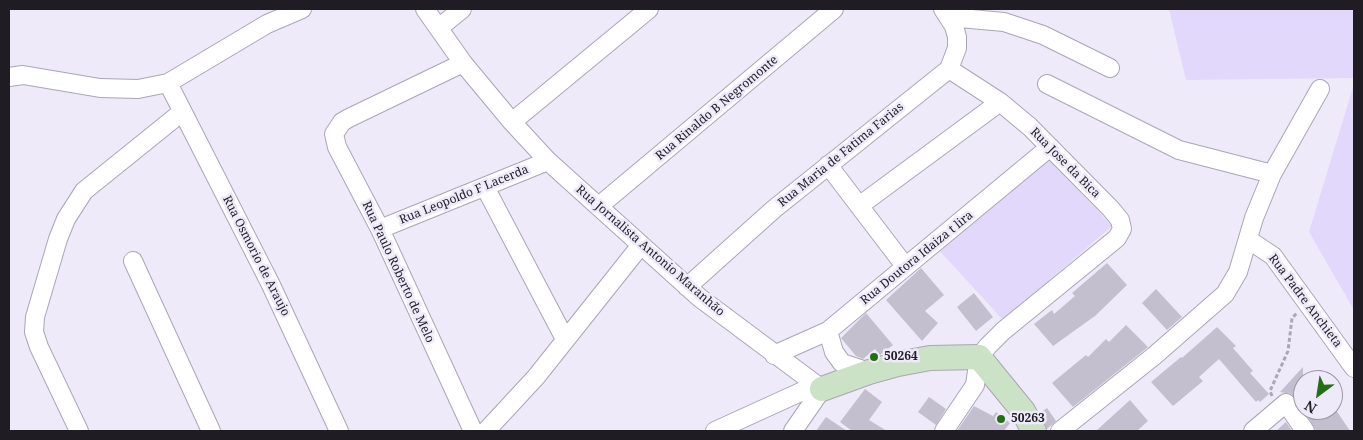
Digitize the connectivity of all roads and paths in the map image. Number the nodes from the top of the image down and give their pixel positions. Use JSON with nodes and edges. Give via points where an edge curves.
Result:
{"nodes":[{"id":1,"x":302,"y":9,"type":"edge"},
{"id":2,"x":425,"y":9,"type":"edge"},
{"id":3,"x":462,"y":9,"type":"edge"},
{"id":4,"x":649,"y":9,"type":"edge"},
{"id":5,"x":834,"y":9,"type":"edge"},
{"id":6,"x":946,"y":13,"type":"edge"},
{"id":7,"x":440,"y":27,"type":"junction"},
{"id":8,"x":463,"y":63,"type":"junction"},
{"id":9,"x":1110,"y":68,"type":"dead end"},
{"id":10,"x":949,"y":69,"type":"junction"},
{"id":11,"x":9,"y":77,"type":"edge"},
{"id":12,"x":168,"y":83,"type":"junction"},
{"id":13,"x":1047,"y":84,"type":"dead end"},
{"id":14,"x":1320,"y":89,"type":"dead end"},
{"id":15,"x":1000,"y":102,"type":"junction"},
{"id":16,"x":182,"y":112,"type":"junction"},
{"id":17,"x":512,"y":122,"type":"junction"},
{"id":18,"x":1050,"y":147,"type":"junction"},
{"id":19,"x":548,"y":161,"type":"junction"},
{"id":20,"x":828,"y":165,"type":"junction"},
{"id":21,"x":1272,"y":174,"type":"junction"},
{"id":22,"x":485,"y":187,"type":"junction"},
{"id":23,"x":598,"y":206,"type":"junction"},
{"id":24,"x":859,"y":206,"type":"junction"},
{"id":25,"x":380,"y":230,"type":"junction"},
{"id":26,"x":1249,"y":240,"type":"junction"},
{"id":27,"x":641,"y":245,"type":"junction"},
{"id":28,"x":133,"y":261,"type":"dead end"},
{"id":29,"x":904,"y":266,"type":"junction"},
{"id":30,"x":687,"y":287,"type":"junction"},
{"id":31,"x":1307,"y":304,"type":"junction"},
{"id":32,"x":828,"y":331,"type":"junction"},
{"id":33,"x":565,"y":339,"type":"junction"},
{"id":34,"x":774,"y":355,"type":"junction"},
{"id":35,"x":979,"y":357,"type":"junction"},
{"id":36,"x":1354,"y":368,"type":"edge"},
{"id":37,"x":869,"y":372,"type":"junction"},
{"id":38,"x":819,"y":387,"type":"junction"},
{"id":39,"x":1282,"y":407,"type":"junction"},
{"id":40,"x":79,"y":431,"type":"edge"},
{"id":41,"x":212,"y":431,"type":"edge"},
{"id":42,"x":339,"y":431,"type":"edge"},
{"id":43,"x":472,"y":431,"type":"edge"},
{"id":44,"x":486,"y":431,"type":"edge"},
{"id":45,"x":716,"y":431,"type":"edge"},
{"id":46,"x":793,"y":431,"type":"edge"},
{"id":47,"x":944,"y":431,"type":"edge"},
{"id":48,"x":1034,"y":431,"type":"edge"},
{"id":49,"x":1060,"y":431,"type":"edge"},
{"id":50,"x":1253,"y":431,"type":"edge"},
{"id":51,"x":1305,"y":431,"type":"edge"}],
"edges":[{"from":1,"to":12,"type":"street","via":[[267,24]]},
{"from":2,"to":7,"type":"street","name":"Rua Jornalista Antonio Maranhão"},
{"from":3,"to":7,"type":"street"},
{"from":4,"to":17,"type":"street"},
{"from":5,"to":23,"type":"street","name":"Rua Rinaldo B Negromonte"},
{"from":6,"to":9,"type":"street","via":[[1004,22],[1043,34]]},
{"from":6,"to":10,"type":"street","via":[[957,37],[957,48]]},
{"from":7,"to":8,"type":"street","name":"Rua Jornalista Antonio Maranhão"},
{"from":8,"to":17,"type":"street","name":"Rua Jornalista Antonio Maranhão"},
{"from":8,"to":25,"type":"street","name":"Rua Paulo Roberto de Melo","via":[[349,118],[338,127],[334,138]]},
{"from":10,"to":15,"type":"street","name":"Rua Jose da Bica"},
{"from":10,"to":20,"type":"street","name":"Rua Maria de Fatima Farias"},
{"from":11,"to":12,"type":"street","via":[[23,75],[100,88],[138,89]]},
{"from":12,"to":16,"type":"street","name":"Rua Osmorio de Araujo"},
{"from":13,"to":21,"type":"street","via":[[1179,150]]},
{"from":14,"to":21,"type":"street"},
{"from":15,"to":18,"type":"street","name":"Rua Jose da Bica"},
{"from":15,"to":24,"type":"street"},
{"from":16,"to":40,"type":"street","via":[[84,192],[58,239],[35,317],[34,332]]},
{"from":16,"to":42,"type":"street","name":"Rua Osmorio de Araujo","via":[[271,285]]},
{"from":17,"to":19,"type":"street","name":"Rua Jornalista Antonio Maranhão"},
{"from":18,"to":29,"type":"street","name":"Rua Doutora Idaiza t lira"},
{"from":18,"to":35,"type":"street","name":"Rua Jose da Bica","via":[[1111,209],[1120,220],[1122,229],[1117,238],[1003,331]]},
{"from":19,"to":22,"type":"street","name":"Rua Leopoldo F Lacerda"},
{"from":19,"to":23,"type":"street","name":"Rua Jornalista Antonio Maranhão"},
{"from":20,"to":24,"type":"street"},
{"from":20,"to":30,"type":"street","name":"Rua Maria de Fatima Farias"},
{"from":21,"to":26,"type":"street","via":[[1254,218]]},
{"from":22,"to":25,"type":"street","name":"Rua Leopoldo F Lacerda"},
{"from":22,"to":33,"type":"street"},
{"from":23,"to":27,"type":"street","name":"Rua Jornalista Antonio Maranhão"},
{"from":24,"to":29,"type":"street"},
{"from":25,"to":43,"type":"street","name":"Rua Paulo Roberto de Melo"},
{"from":26,"to":31,"type":"street","name":"Rua Padre Anchieta","via":[[1273,256]]},
{"from":26,"to":49,"type":"street","via":[[1238,272],[1225,294]]},
{"from":27,"to":30,"type":"street","name":"Rua Jornalista Antonio Maranhão"},
{"from":27,"to":33,"type":"street"},
{"from":28,"to":41,"type":"street"},
{"from":29,"to":32,"type":"street","name":"Rua Doutora Idaiza t lira"},
{"from":30,"to":34,"type":"street","name":"Rua Jornalista Antonio Maranhão"},
{"from":31,"to":36,"type":"street","name":"Rua Padre Anchieta"},
{"from":31,"to":39,"type":"path","via":[[1292,318],[1288,350],[1270,391]]},
{"from":32,"to":34,"type":"street","name":"Rua Doutora Idaiza t lira"},
{"from":32,"to":37,"type":"street","via":[[834,352],[842,363]]},
{"from":33,"to":44,"type":"street","via":[[536,377]]},
{"from":34,"to":38,"type":"street","name":"Rua Jornalista Antonio Maranhão"},
{"from":35,"to":37,"type":"street","via":[[930,358]]},
{"from":35,"to":47,"type":"street","via":[[975,385]]},
{"from":35,"to":48,"type":"street","via":[[1023,411]]},
{"from":37,"to":38,"type":"street"},
{"from":38,"to":45,"type":"street"},
{"from":38,"to":46,"type":"street"},
{"from":39,"to":50,"type":"street"},
{"from":39,"to":51,"type":"street"}]}
